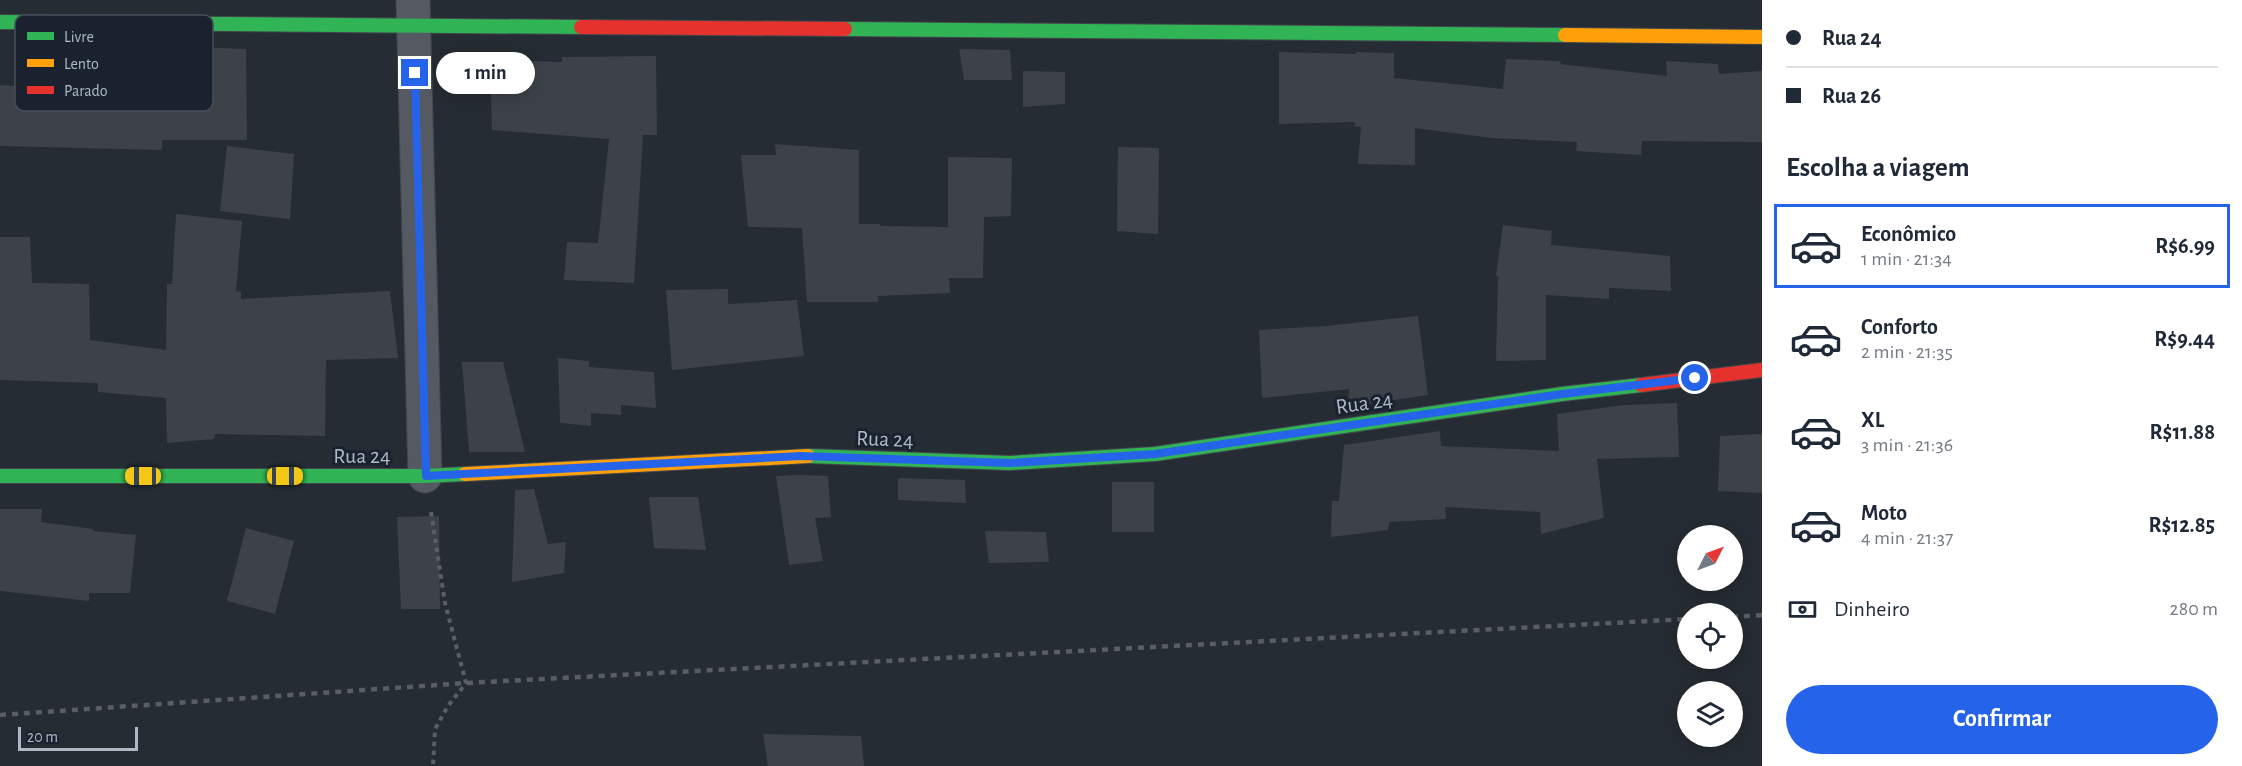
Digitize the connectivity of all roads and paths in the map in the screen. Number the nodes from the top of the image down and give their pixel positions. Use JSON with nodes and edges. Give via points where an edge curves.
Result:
{"nodes":[{"id":1,"x":413,"y":13,"type":"edge"},
{"id":2,"x":213,"y":17,"type":"edge"},
{"id":3,"x":0,"y":22,"type":"edge"},
{"id":4,"x":15,"y":22,"type":"edge"},
{"id":5,"x":1762,"y":37,"type":"edge"},
{"id":6,"x":1762,"y":370,"type":"edge"},
{"id":7,"x":0,"y":476,"type":"edge"},
{"id":8,"x":426,"y":476,"type":"junction"},
{"id":9,"x":433,"y":766,"type":"edge"}],
"edges":[{"from":1,"to":2,"type":"street"},
{"from":1,"to":5,"type":"street"},
{"from":1,"to":8,"type":"street"},
{"from":3,"to":4,"type":"street"},
{"from":6,"to":8,"type":"street","name":"Rua 24","via":[[1562,394],[1155,454],[1010,463],[801,456]]},
{"from":7,"to":8,"type":"street","name":"Rua 24"},
{"from":8,"to":9,"type":"path","via":[[445,603],[466,683],[435,729]]}]}
